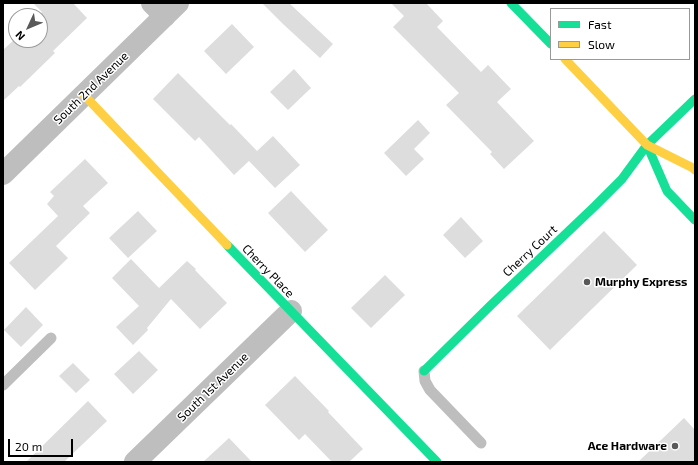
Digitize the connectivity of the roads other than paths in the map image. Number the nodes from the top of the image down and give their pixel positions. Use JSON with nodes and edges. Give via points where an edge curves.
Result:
{"nodes":[{"id":1,"x":511,"y":3,"type":"edge"},
{"id":2,"x":165,"y":7,"type":"edge"},
{"id":3,"x":550,"y":43,"type":"edge"},
{"id":4,"x":566,"y":60,"type":"edge"},
{"id":5,"x":84,"y":96,"type":"junction"},
{"id":6,"x":695,"y":99,"type":"edge"},
{"id":7,"x":648,"y":145,"type":"junction"},
{"id":8,"x":695,"y":170,"type":"edge"},
{"id":9,"x":3,"y":174,"type":"edge"},
{"id":10,"x":695,"y":220,"type":"edge"},
{"id":11,"x":291,"y":311,"type":"junction"},
{"id":12,"x":51,"y":338,"type":"dead end"},
{"id":13,"x":424,"y":371,"type":"joint"},
{"id":14,"x":3,"y":384,"type":"edge"},
{"id":15,"x":481,"y":443,"type":"dead end"},
{"id":16,"x":135,"y":462,"type":"edge"},
{"id":17,"x":437,"y":462,"type":"edge"}],
"edges":[{"from":1,"to":3,"type":"street"},
{"from":2,"to":5,"type":"street","name":"South 2nd Avenue"},
{"from":4,"to":7,"type":"street"},
{"from":5,"to":9,"type":"street","name":"South 2nd Avenue"},
{"from":5,"to":11,"type":"street","name":"Cherry Place"},
{"from":6,"to":7,"type":"street","name":"Cherry Court"},
{"from":7,"to":8,"type":"street"},
{"from":7,"to":10,"type":"street","via":[[667,191]]},
{"from":7,"to":13,"type":"street","name":"Cherry Court","via":[[622,179]]},
{"from":11,"to":16,"type":"street","name":"South 1st Avenue"},
{"from":11,"to":17,"type":"street","name":"Cherry Place"},
{"from":12,"to":14,"type":"lane"},
{"from":13,"to":15,"type":"lane","via":[[425,381],[430,390]]}]}
